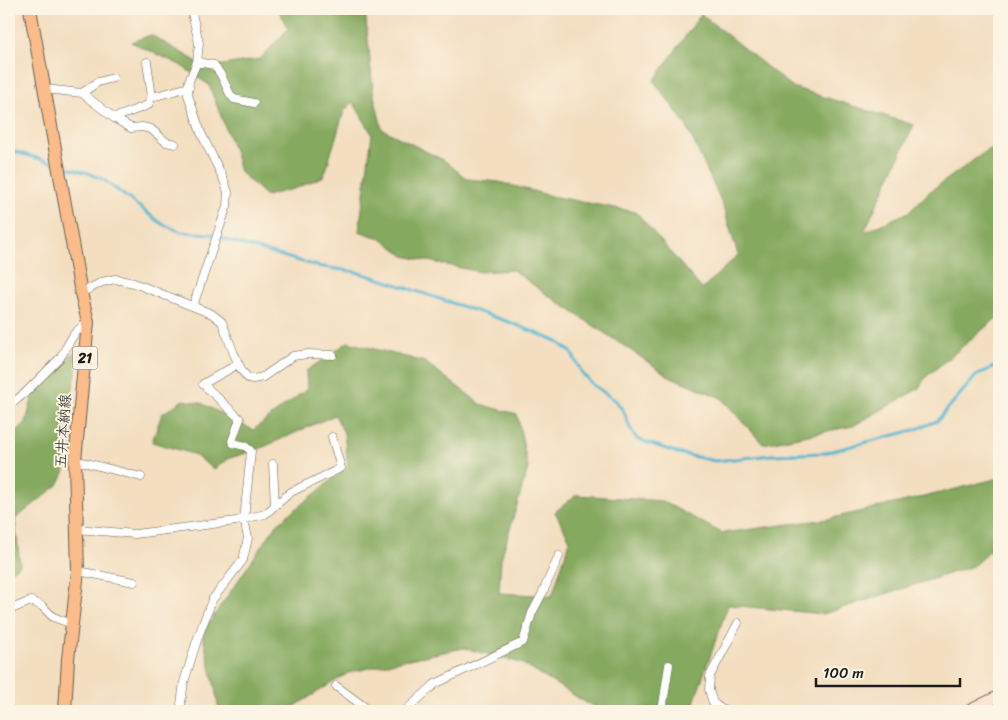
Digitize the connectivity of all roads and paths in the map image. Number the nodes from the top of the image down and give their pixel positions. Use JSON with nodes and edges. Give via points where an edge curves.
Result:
{"nodes":[{"id":1,"x":30,"y":9,"type":"edge"},
{"id":2,"x":191,"y":9,"type":"edge"},
{"id":3,"x":147,"y":62,"type":"dead end"},
{"id":4,"x":197,"y":62,"type":"junction"},
{"id":5,"x":113,"y":78,"type":"dead end"},
{"id":6,"x":189,"y":86,"type":"junction"},
{"id":7,"x":45,"y":89,"type":"junction"},
{"id":8,"x":82,"y":93,"type":"junction"},
{"id":9,"x":152,"y":97,"type":"junction"},
{"id":10,"x":254,"y":104,"type":"dead end"},
{"id":11,"x":114,"y":118,"type":"junction"},
{"id":12,"x":176,"y":144,"type":"dead end"},
{"id":13,"x":81,"y":293,"type":"junction"},
{"id":14,"x":193,"y":306,"type":"junction"},
{"id":15,"x":88,"y":322,"type":"junction"},
{"id":16,"x":333,"y":355,"type":"dead end"},
{"id":17,"x":238,"y":364,"type":"junction"},
{"id":18,"x":9,"y":406,"type":"edge"},
{"id":19,"x":332,"y":438,"type":"dead end"},
{"id":20,"x":76,"y":461,"type":"junction"},
{"id":21,"x":273,"y":464,"type":"dead end"},
{"id":22,"x":141,"y":476,"type":"dead end"},
{"id":23,"x":275,"y":506,"type":"junction"},
{"id":24,"x":244,"y":518,"type":"junction"},
{"id":25,"x":77,"y":529,"type":"junction"},
{"id":26,"x":559,"y":556,"type":"dead end"},
{"id":27,"x":78,"y":571,"type":"junction"},
{"id":28,"x":134,"y":582,"type":"dead end"},
{"id":29,"x":9,"y":610,"type":"edge"},
{"id":30,"x":738,"y":623,"type":"dead end"},
{"id":31,"x":72,"y":624,"type":"junction"},
{"id":32,"x":670,"y":665,"type":"dead end"},
{"id":33,"x":336,"y":686,"type":"dead end"},
{"id":34,"x":999,"y":696,"type":"edge"},
{"id":35,"x":65,"y":711,"type":"edge"},
{"id":36,"x":183,"y":711,"type":"edge"},
{"id":37,"x":370,"y":711,"type":"edge"},
{"id":38,"x":405,"y":711,"type":"edge"},
{"id":39,"x":662,"y":711,"type":"edge"},
{"id":40,"x":724,"y":711,"type":"edge"},
{"id":41,"x":969,"y":711,"type":"edge"}],
"edges":[{"from":1,"to":7,"type":"main road","name":"五井本納線","number":"21"},
{"from":2,"to":4,"type":"street","via":[[199,43]]},
{"from":3,"to":9,"type":"street"},
{"from":4,"to":6,"type":"street"},
{"from":4,"to":10,"type":"street","via":[[214,65],[234,99]]},
{"from":5,"to":8,"type":"street","via":[[98,82]]},
{"from":6,"to":9,"type":"street"},
{"from":6,"to":14,"type":"street","via":[[188,95],[201,133],[228,192],[227,206]]},
{"from":7,"to":8,"type":"street"},
{"from":7,"to":13,"type":"main road","name":"五井本納線","number":"21"},
{"from":8,"to":11,"type":"street"},
{"from":9,"to":11,"type":"street","via":[[148,105]]},
{"from":11,"to":12,"type":"street","via":[[131,128],[151,129],[166,142]]},
{"from":13,"to":14,"type":"street","via":[[102,282],[115,280],[134,283]]},
{"from":13,"to":15,"type":"main road","name":"五井本納線","number":"21"},
{"from":14,"to":17,"type":"street","via":[[222,322]]},
{"from":15,"to":18,"type":"street","via":[[74,334],[60,358]]},
{"from":15,"to":20,"type":"main road","name":"五井本納線","number":"21"},
{"from":16,"to":17,"type":"street","via":[[293,356],[263,377],[253,379],[242,372]]},
{"from":17,"to":24,"type":"street","via":[[203,384],[240,420],[233,443],[251,451]]},
{"from":19,"to":23,"type":"street","via":[[341,468],[291,492]]},
{"from":20,"to":22,"type":"street"},
{"from":20,"to":25,"type":"main road","name":"五井本納線","number":"21"},
{"from":21,"to":23,"type":"street"},
{"from":23,"to":24,"type":"street","via":[[265,514]]},
{"from":24,"to":25,"type":"street","via":[[135,534]]},
{"from":24,"to":36,"type":"street","via":[[248,538],[243,560],[212,600],[184,682]]},
{"from":25,"to":27,"type":"main road","name":"五井本納線","number":"21"},
{"from":26,"to":38,"type":"street","via":[[532,613],[524,642],[435,684]]},
{"from":27,"to":28,"type":"street"},
{"from":27,"to":31,"type":"main road","name":"五井本納線","number":"21"},
{"from":29,"to":31,"type":"street","via":[[31,601],[53,617]]},
{"from":30,"to":40,"type":"street","via":[[710,676],[709,690],[713,702]]},
{"from":31,"to":35,"type":"main road","name":"五井本納線","number":"21"},
{"from":32,"to":39,"type":"street"},
{"from":33,"to":37,"type":"street"},
{"from":34,"to":41,"type":"street"}]}
